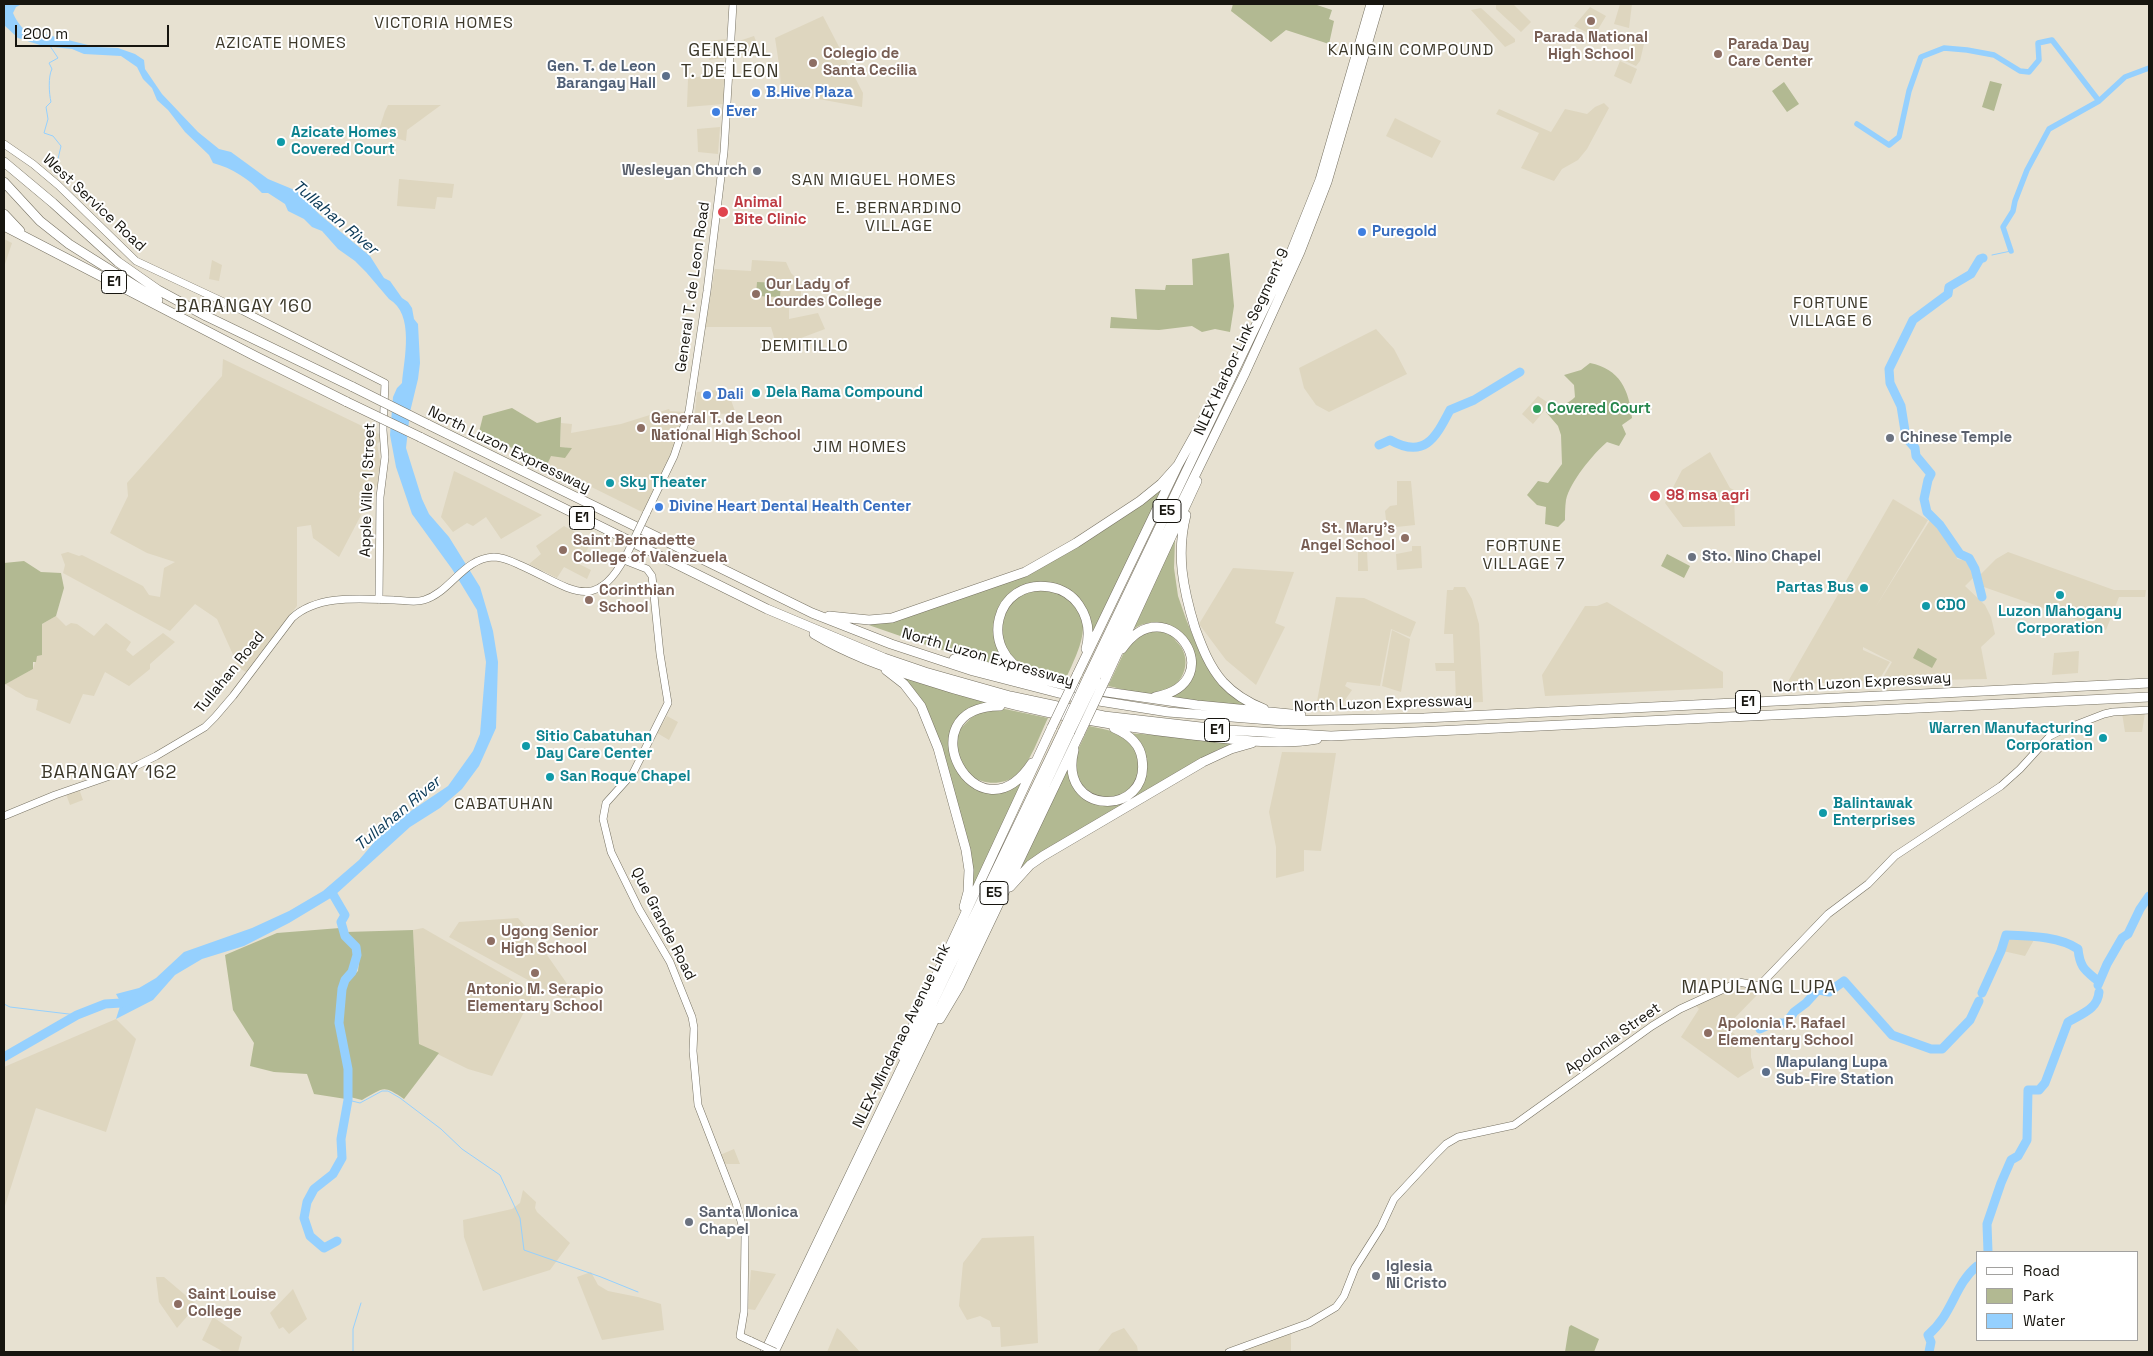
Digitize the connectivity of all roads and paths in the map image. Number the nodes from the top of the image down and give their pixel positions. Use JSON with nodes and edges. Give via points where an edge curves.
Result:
{"nodes":[{"id":1,"x":733,"y":4,"type":"edge"},
{"id":2,"x":1371,"y":4,"type":"edge"},
{"id":3,"x":1379,"y":4,"type":"edge"},
{"id":4,"x":4,"y":144,"type":"edge"},
{"id":5,"x":4,"y":162,"type":"edge"},
{"id":6,"x":4,"y":182,"type":"edge"},
{"id":7,"x":4,"y":214,"type":"edge"},
{"id":8,"x":4,"y":226,"type":"edge"},
{"id":9,"x":27,"y":238,"type":"junction"},
{"id":10,"x":200,"y":327,"type":"junction"},
{"id":11,"x":1245,"y":346,"type":"junction"},
{"id":12,"x":1245,"y":372,"type":"junction"},
{"id":13,"x":384,"y":382,"type":"joint"},
{"id":14,"x":1178,"y":465,"type":"junction"},
{"id":15,"x":1192,"y":496,"type":"junction"},
{"id":16,"x":625,"y":557,"type":"junction"},
{"id":17,"x":471,"y":564,"type":"joint"},
{"id":18,"x":379,"y":600,"type":"junction"},
{"id":19,"x":812,"y":613,"type":"junction"},
{"id":20,"x":792,"y":620,"type":"junction"},
{"id":21,"x":920,"y":653,"type":"junction"},
{"id":22,"x":877,"y":664,"type":"junction"},
{"id":23,"x":1077,"y":675,"type":"junction"},
{"id":24,"x":1096,"y":678,"type":"junction"},
{"id":25,"x":1048,"y":682,"type":"junction"},
{"id":26,"x":2149,"y":683,"type":"edge"},
{"id":27,"x":1142,"y":698,"type":"junction"},
{"id":28,"x":2149,"y":698,"type":"edge"},
{"id":29,"x":1016,"y":707,"type":"junction"},
{"id":30,"x":2149,"y":710,"type":"edge"},
{"id":31,"x":1289,"y":714,"type":"junction"},
{"id":32,"x":1332,"y":721,"type":"junction"},
{"id":33,"x":1100,"y":724,"type":"junction"},
{"id":34,"x":1073,"y":733,"type":"junction"},
{"id":35,"x":1331,"y":736,"type":"junction"},
{"id":36,"x":1267,"y":740,"type":"junction"},
{"id":37,"x":1040,"y":751,"type":"junction"},
{"id":38,"x":4,"y":816,"type":"edge"},
{"id":39,"x":992,"y":916,"type":"junction"},
{"id":40,"x":946,"y":956,"type":"junction"},
{"id":41,"x":918,"y":1053,"type":"junction"},
{"id":42,"x":884,"y":1105,"type":"junction"},
{"id":43,"x":765,"y":1352,"type":"edge"},
{"id":44,"x":774,"y":1352,"type":"edge"},
{"id":45,"x":1229,"y":1352,"type":"edge"}],
"edges":[{"from":1,"to":16,"type":"main road","name":"General T. de Leon Road","bridge":true,"via":[[724,152],[689,411],[674,456]]},
{"from":2,"to":11,"type":"highway","name":"NLEX Harbor Link Segment 9","number":"E5","via":[[1320,180],[1273,293]]},
{"from":3,"to":12,"type":"highway","name":"NLEX Harbor Link Segment 9","number":"E5","via":[[1326,182],[1300,252]]},
{"from":4,"to":13,"type":"main road","name":"West Service Road","via":[[58,185],[136,261]]},
{"from":5,"to":19,"type":"highway","name":"North Luzon Expressway","number":"E1","bridge":true,"via":[[118,262],[158,290]]},
{"from":6,"to":10,"type":"highway","name":"North Luzon Expressway","number":"E1","via":[[35,216],[69,244]]},
{"from":7,"to":9,"type":"highway","name":"North Luzon Expressway","number":"E1"},
{"from":8,"to":9,"type":"highway","name":"North Luzon Expressway","number":"E1"},
{"from":9,"to":10,"type":"highway","name":"North Luzon Expressway","number":"E1"},
{"from":10,"to":20,"type":"highway","name":"North Luzon Expressway","number":"E1","bridge":true},
{"from":11,"to":14,"type":"highway"},
{"from":11,"to":24,"type":"highway","name":"NLEX Harbor Link Segment 9","number":"E5"},
{"from":12,"to":15,"type":"highway","via":[[1234,407]]},
{"from":12,"to":24,"type":"highway","name":"NLEX Harbor Link Segment 9","number":"E5"},
{"from":13,"to":18,"type":"main road","name":"Apple Ville 1 Street","via":[[386,458],[380,497]]},
{"from":14,"to":19,"type":"highway","via":[[1140,501],[1076,544],[1025,572],[892,618],[857,619]]},
{"from":14,"to":23,"type":"highway"},
{"from":15,"to":24,"type":"highway"},
{"from":15,"to":31,"type":"highway","via":[[1182,534],[1181,573],[1204,653],[1214,671],[1232,691],[1263,709]]},
{"from":16,"to":17,"type":"main road","name":"General T. de Leon Road","via":[[610,582],[588,592],[570,588],[500,558]]},
{"from":16,"to":44,"type":"main road","name":"Que Grande Road","bridge":true,"via":[[647,569],[652,576],[667,706],[632,773],[611,796],[604,810],[604,827],[611,852],[670,962],[692,1017],[698,1105],[743,1224],[745,1256],[740,1336]]},
{"from":17,"to":18,"type":"main road","name":"Tullahan Road","via":[[429,598],[420,601]]},
{"from":18,"to":38,"type":"main road","name":"Tullahan Road","via":[[342,600],[304,608],[292,618],[233,696],[204,727],[130,768]]},
{"from":19,"to":21,"type":"highway","name":"North Luzon Expressway","number":"E1"},
{"from":20,"to":22,"type":"highway","via":[[830,644]]},
{"from":20,"to":35,"type":"highway","name":"North Luzon Expressway","number":"E1","via":[[926,672],[1068,710],[1165,724]]},
{"from":21,"to":25,"type":"highway"},
{"from":21,"to":32,"type":"highway","name":"North Luzon Expressway","number":"E1","via":[[1006,680],[1095,701],[1228,718]]},
{"from":22,"to":29,"type":"highway"},
{"from":22,"to":40,"type":"highway","via":[[904,684],[927,717],[966,850],[968,892]]},
{"from":23,"to":25,"type":"highway","via":[[1088,633],[1081,608],[1057,588],[1025,589],[1004,607],[999,617],[998,637],[1004,654],[1016,667]]},
{"from":23,"to":37,"type":"highway","bridge":true},
{"from":24,"to":27,"type":"highway","via":[[1140,631],[1158,627],[1176,632],[1189,646],[1192,655],[1189,677],[1175,691]]},
{"from":24,"to":34,"type":"highway","number":"E5","bridge":true},
{"from":24,"to":34,"type":"highway","bridge":true},
{"from":25,"to":27,"type":"highway"},
{"from":26,"to":32,"type":"highway","name":"North Luzon Expressway","number":"E1"},
{"from":27,"to":31,"type":"highway"},
{"from":28,"to":35,"type":"highway","name":"North Luzon Expressway","number":"E1"},
{"from":29,"to":33,"type":"highway"},
{"from":29,"to":37,"type":"highway","via":[[988,706],[967,715],[953,738],[956,764],[966,778],[976,784],[987,788],[1006,787],[1020,779]]},
{"from":30,"to":45,"type":"main road","name":"Apolonia Street","via":[[2113,712],[2060,731],[2046,740],[2001,786],[1895,856],[1868,884],[1828,914],[1759,986],[1739,982],[1680,1009],[1518,1123],[1508,1128],[1458,1137],[1446,1144],[1395,1197],[1381,1227],[1359,1259],[1341,1302],[1308,1323]]},
{"from":31,"to":32,"type":"highway"},
{"from":33,"to":34,"type":"highway","via":[[1134,740],[1141,754],[1141,777],[1130,794],[1121,799],[1098,801],[1078,788],[1073,777]]},
{"from":33,"to":36,"type":"highway","via":[[1213,738]]},
{"from":34,"to":39,"type":"highway"},
{"from":34,"to":41,"type":"highway","name":"NLEX-Mindanao Avenue Link","number":"E5"},
{"from":34,"to":42,"type":"highway","name":"NLEX-Mindanao Avenue Link","number":"E5"},
{"from":35,"to":36,"type":"highway","via":[[1298,741]]},
{"from":36,"to":39,"type":"highway","via":[[1218,754],[1043,856],[1017,878]]},
{"from":37,"to":40,"type":"highway"},
{"from":39,"to":41,"type":"highway","via":[[960,988]]},
{"from":40,"to":42,"type":"highway","via":[[913,1026]]},
{"from":41,"to":44,"type":"highway","name":"NLEX-Mindanao Avenue Link","number":"E5"},
{"from":42,"to":43,"type":"highway","name":"NLEX-Mindanao Avenue Link","number":"E5"}]}
